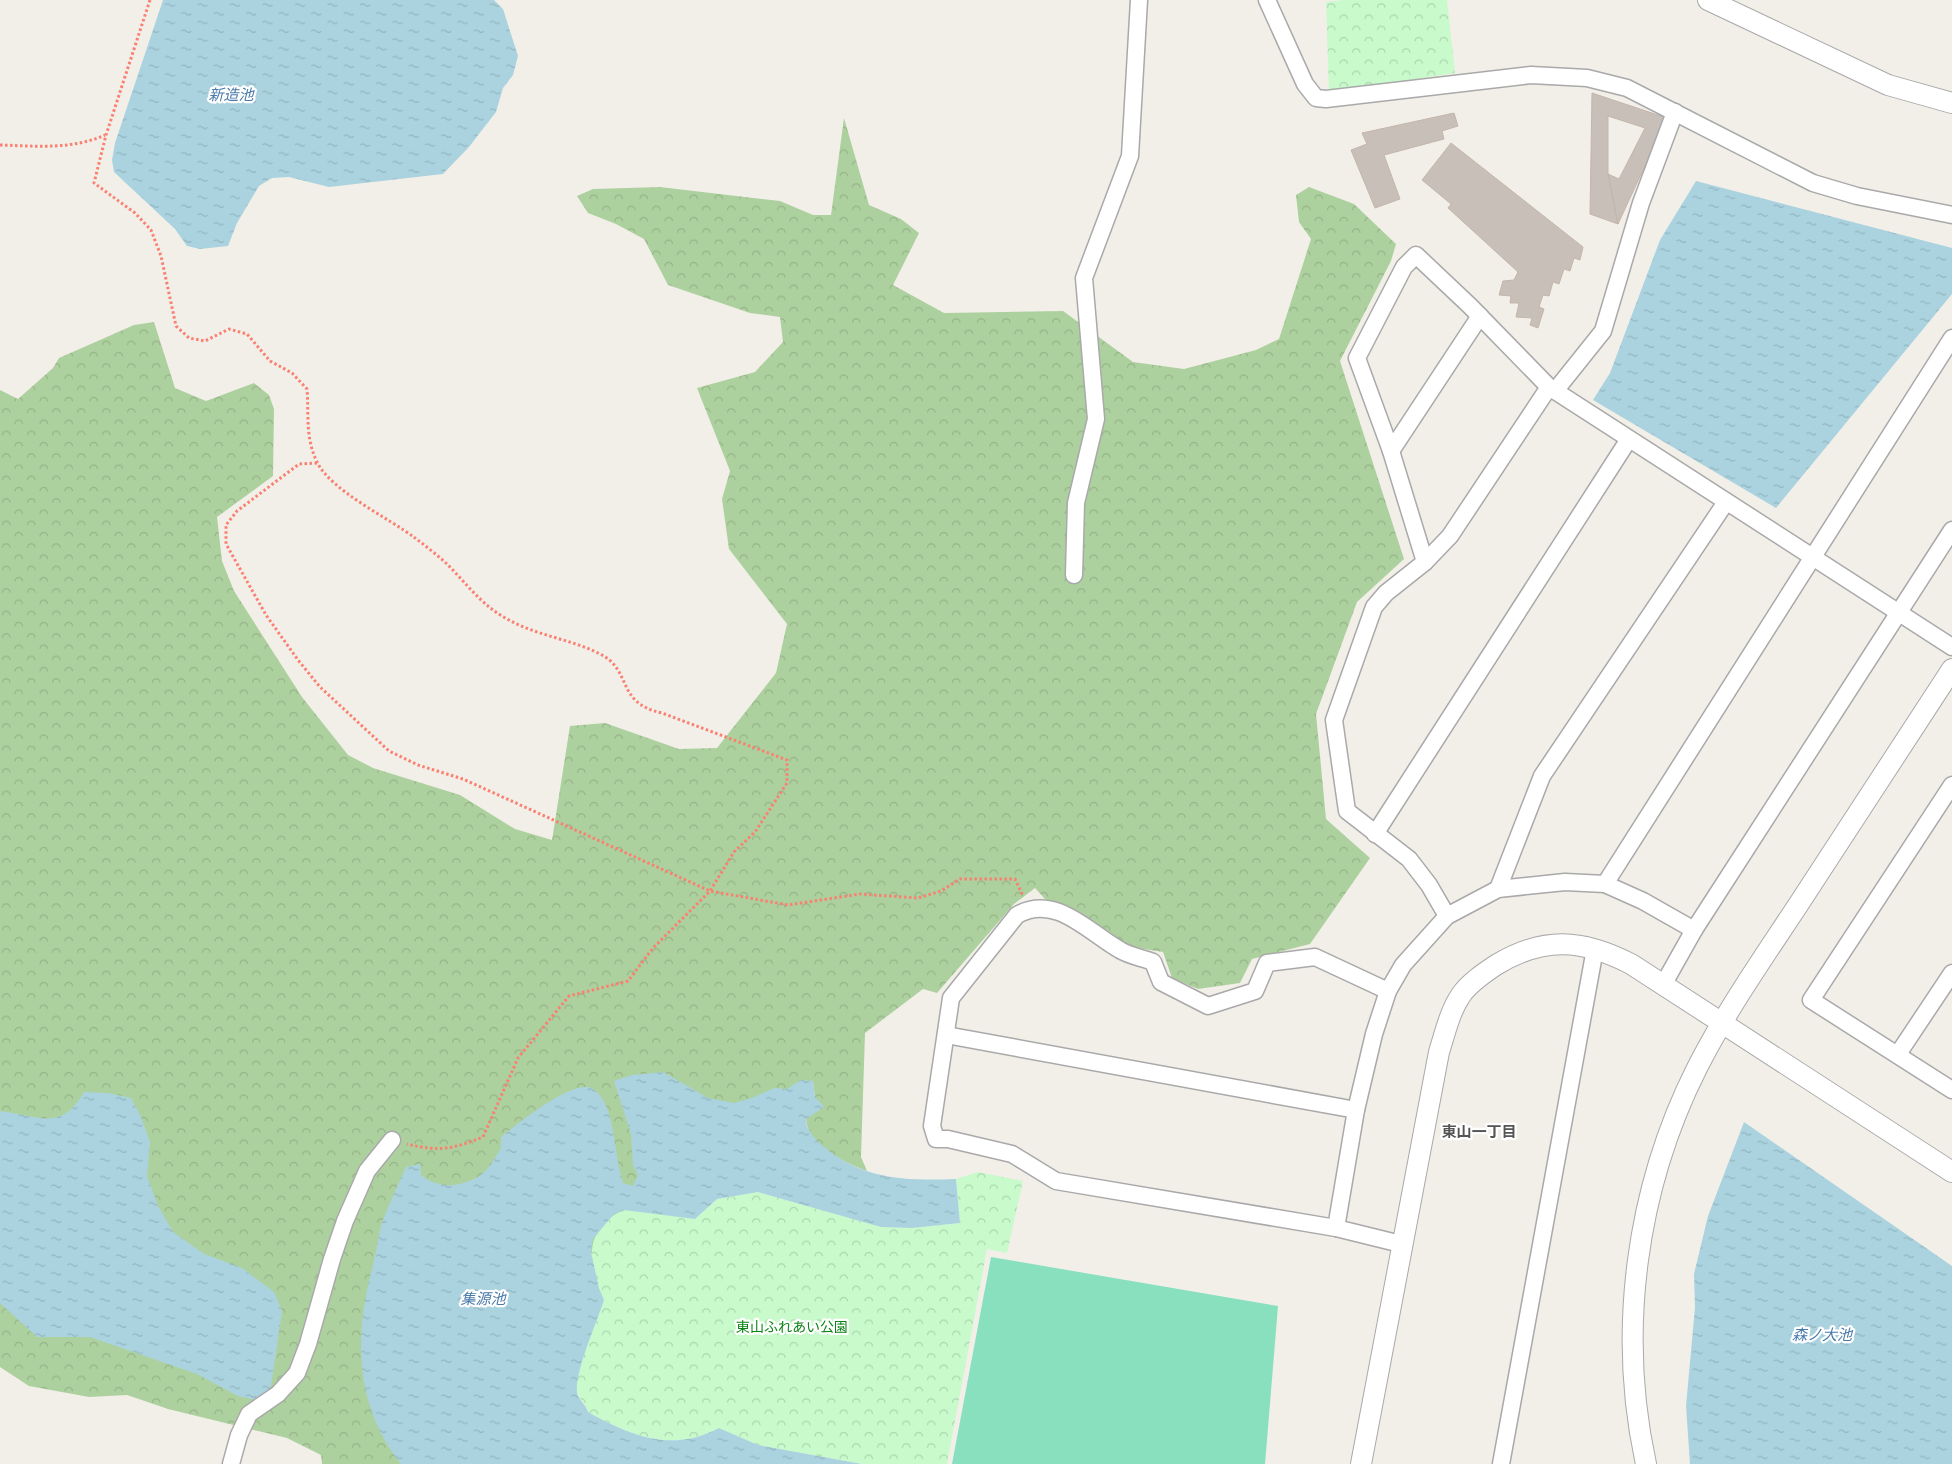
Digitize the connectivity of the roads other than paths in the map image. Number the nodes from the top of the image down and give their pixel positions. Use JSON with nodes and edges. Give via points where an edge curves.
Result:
{"nodes":[{"id":1,"x":1139,"y":0,"type":"edge"},
{"id":2,"x":1267,"y":0,"type":"edge"},
{"id":3,"x":1708,"y":0,"type":"edge"},
{"id":4,"x":1952,"y":103,"type":"edge"},
{"id":5,"x":1675,"y":112,"type":"junction"},
{"id":6,"x":1952,"y":216,"type":"edge"},
{"id":7,"x":1480,"y":316,"type":"junction"},
{"id":8,"x":1952,"y":338,"type":"edge"},
{"id":9,"x":1552,"y":389,"type":"junction"},
{"id":10,"x":1629,"y":440,"type":"junction"},
{"id":11,"x":1391,"y":451,"type":"junction"},
{"id":12,"x":1726,"y":502,"type":"junction"},
{"id":13,"x":1952,"y":530,"type":"edge"},
{"id":14,"x":1814,"y":558,"type":"junction"},
{"id":15,"x":1425,"y":562,"type":"junction"},
{"id":16,"x":1074,"y":575,"type":"dead end"},
{"id":17,"x":1898,"y":613,"type":"junction"},
{"id":18,"x":1952,"y":647,"type":"edge"},
{"id":19,"x":1952,"y":669,"type":"edge"},
{"id":20,"x":1952,"y":785,"type":"edge"},
{"id":21,"x":1375,"y":834,"type":"junction"},
{"id":22,"x":1605,"y":884,"type":"junction"},
{"id":23,"x":1498,"y":889,"type":"junction"},
{"id":24,"x":1447,"y":916,"type":"junction"},
{"id":25,"x":1694,"y":930,"type":"junction"},
{"id":26,"x":1595,"y":948,"type":"junction"},
{"id":27,"x":1952,"y":973,"type":"edge"},
{"id":28,"x":1663,"y":985,"type":"junction"},
{"id":29,"x":1388,"y":991,"type":"junction"},
{"id":30,"x":1721,"y":1022,"type":"junction"},
{"id":31,"x":946,"y":1035,"type":"junction"},
{"id":32,"x":1898,"y":1054,"type":"junction"},
{"id":33,"x":1952,"y":1090,"type":"edge"},
{"id":34,"x":1356,"y":1110,"type":"junction"},
{"id":35,"x":392,"y":1140,"type":"road end"},
{"id":36,"x":1952,"y":1172,"type":"edge"},
{"id":37,"x":1336,"y":1228,"type":"junction"},
{"id":38,"x":1401,"y":1244,"type":"junction"},
{"id":39,"x":231,"y":1464,"type":"edge"},
{"id":40,"x":1361,"y":1464,"type":"edge"},
{"id":41,"x":1500,"y":1464,"type":"edge"},
{"id":42,"x":1646,"y":1464,"type":"edge"}],
"edges":[{"from":1,"to":16,"type":"street","via":[[1130,156],[1084,278],[1096,419],[1076,503]]},
{"from":2,"to":5,"type":"street","via":[[1305,84],[1316,98],[1326,100],[1532,75],[1587,78],[1627,88]]},
{"from":3,"to":4,"type":"street","via":[[1888,85]]},
{"from":5,"to":6,"type":"street","via":[[1813,183]]},
{"from":5,"to":9,"type":"street","via":[[1641,203],[1603,331]]},
{"from":7,"to":9,"type":"street"},
{"from":7,"to":11,"type":"street"},
{"from":7,"to":11,"type":"street","via":[[1416,255],[1404,267],[1357,358]]},
{"from":8,"to":14,"type":"street"},
{"from":9,"to":10,"type":"street"},
{"from":9,"to":15,"type":"street","via":[[1467,513]]},
{"from":10,"to":12,"type":"street"},
{"from":10,"to":21,"type":"street"},
{"from":11,"to":15,"type":"street"},
{"from":12,"to":14,"type":"street"},
{"from":12,"to":23,"type":"street","via":[[1542,776]]},
{"from":13,"to":17,"type":"street"},
{"from":14,"to":17,"type":"street"},
{"from":14,"to":22,"type":"street"},
{"from":15,"to":21,"type":"street","via":[[1374,606],[1334,720],[1347,811]]},
{"from":17,"to":18,"type":"street"},
{"from":17,"to":25,"type":"street"},
{"from":19,"to":30,"type":"street"},
{"from":20,"to":32,"type":"street","via":[[1811,1000]]},
{"from":21,"to":24,"type":"street","via":[[1409,859]]},
{"from":22,"to":23,"type":"street","via":[[1565,882]]},
{"from":22,"to":25,"type":"street"},
{"from":23,"to":24,"type":"street"},
{"from":24,"to":29,"type":"street","via":[[1402,965]]},
{"from":25,"to":28,"type":"street"},
{"from":26,"to":28,"type":"street","via":[[1631,964]]},
{"from":26,"to":38,"type":"street","via":[[1568,944],[1531,948],[1490,969],[1461,995],[1439,1052]]},
{"from":26,"to":41,"type":"street"},
{"from":27,"to":32,"type":"street"},
{"from":28,"to":30,"type":"street"},
{"from":29,"to":31,"type":"street","via":[[1315,957],[1267,963],[1255,991],[1208,1006],[1161,982],[1154,962],[1122,951],[1073,917],[1029,908],[1017,915],[951,998]]},
{"from":29,"to":34,"type":"street"},
{"from":30,"to":36,"type":"street"},
{"from":30,"to":42,"type":"street","via":[[1692,1077],[1663,1148],[1640,1247],[1634,1294],[1632,1357]]},
{"from":31,"to":34,"type":"street"},
{"from":31,"to":37,"type":"street","via":[[932,1126],[936,1139],[1012,1154],[1056,1181]]},
{"from":32,"to":33,"type":"street"},
{"from":34,"to":37,"type":"street"},
{"from":35,"to":39,"type":"street","via":[[367,1171],[345,1221],[297,1373],[278,1394],[249,1414]]},
{"from":37,"to":38,"type":"street"},
{"from":38,"to":40,"type":"street"}]}
